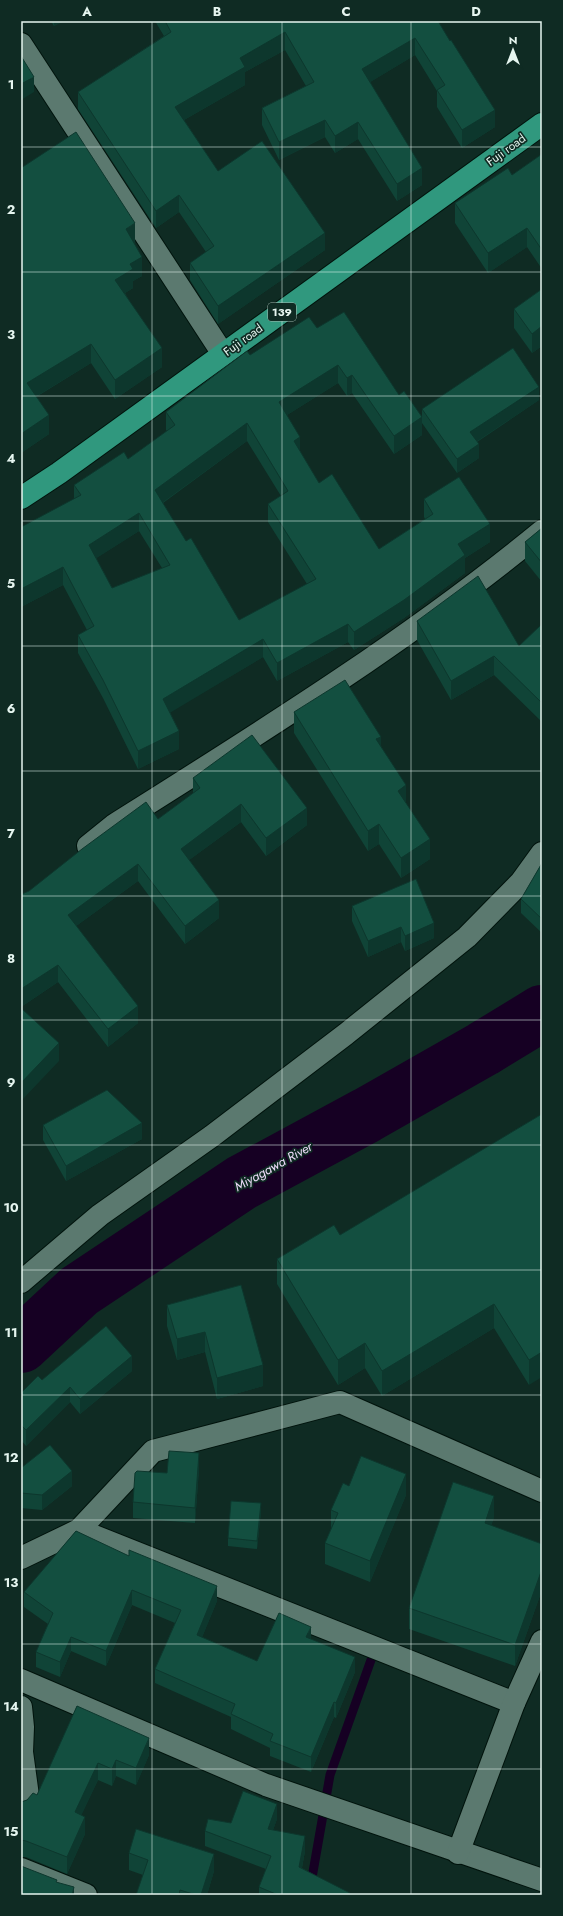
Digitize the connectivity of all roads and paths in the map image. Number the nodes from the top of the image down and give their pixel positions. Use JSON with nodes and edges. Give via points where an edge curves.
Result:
{"nodes":[{"id":1,"x":21,"y":44,"type":"edge"},
{"id":2,"x":542,"y":124,"type":"edge"},
{"id":3,"x":223,"y":354,"type":"junction"},
{"id":4,"x":21,"y":498,"type":"edge"},
{"id":5,"x":542,"y":531,"type":"edge"},
{"id":6,"x":542,"y":853,"type":"edge"},
{"id":7,"x":70,"y":860,"type":"edge"},
{"id":8,"x":21,"y":1282,"type":"edge"},
{"id":9,"x":542,"y":1491,"type":"edge"},
{"id":10,"x":79,"y":1530,"type":"junction"},
{"id":11,"x":21,"y":1558,"type":"edge"},
{"id":12,"x":542,"y":1641,"type":"edge"},
{"id":13,"x":21,"y":1680,"type":"edge"},
{"id":14,"x":514,"y":1703,"type":"junction"},
{"id":15,"x":21,"y":1707,"type":"edge"},
{"id":16,"x":21,"y":1806,"type":"edge"},
{"id":17,"x":458,"y":1853,"type":"junction"},
{"id":18,"x":21,"y":1869,"type":"edge"},
{"id":19,"x":542,"y":1880,"type":"edge"},
{"id":20,"x":86,"y":1895,"type":"edge"}],
"edges":[{"from":1,"to":3,"type":"street"},
{"from":2,"to":3,"type":"highway","name":"Fuji road","number":"139"},
{"from":3,"to":4,"type":"highway","name":"Fuji road","number":"139"},
{"from":5,"to":7,"type":"street","via":[[411,629],[285,717],[114,825]]},
{"from":6,"to":8,"type":"street","via":[[521,882],[467,937],[346,1034],[212,1136],[100,1215]]},
{"from":9,"to":10,"type":"street","via":[[340,1402],[153,1451]]},
{"from":10,"to":11,"type":"street"},
{"from":10,"to":14,"type":"street"},
{"from":12,"to":14,"type":"street"},
{"from":13,"to":17,"type":"street","via":[[266,1785]]},
{"from":14,"to":17,"type":"street"},
{"from":15,"to":16,"type":"street","via":[[22,1752],[28,1796]]},
{"from":17,"to":19,"type":"street"},
{"from":18,"to":20,"type":"street"}]}
